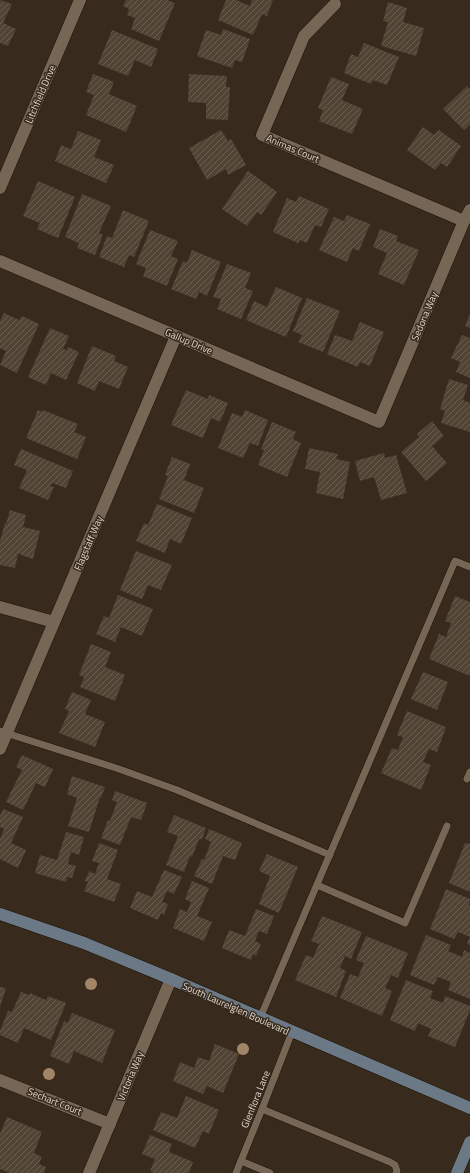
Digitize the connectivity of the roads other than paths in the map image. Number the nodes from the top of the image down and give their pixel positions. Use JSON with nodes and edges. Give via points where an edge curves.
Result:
{"nodes":[{"id":1,"x":80,"y":0,"type":"edge"},
{"id":2,"x":335,"y":4,"type":"dead end"},
{"id":3,"x":0,"y":188,"type":"edge"},
{"id":4,"x":470,"y":210,"type":"edge"},
{"id":5,"x":464,"y":221,"type":"junction"},
{"id":6,"x":0,"y":261,"type":"edge"},
{"id":7,"x":176,"y":336,"type":"junction"},
{"id":8,"x":379,"y":422,"type":"joint"},
{"id":9,"x":470,"y":567,"type":"edge"},
{"id":10,"x":0,"y":607,"type":"edge"},
{"id":11,"x":54,"y":622,"type":"junction"},
{"id":12,"x":4,"y":732,"type":"edge"},
{"id":13,"x":0,"y":749,"type":"edge"},
{"id":14,"x":470,"y":772,"type":"edge"},
{"id":15,"x":467,"y":779,"type":"dead end"},
{"id":16,"x":447,"y":826,"type":"dead end"},
{"id":17,"x":330,"y":855,"type":"junction"},
{"id":18,"x":317,"y":885,"type":"junction"},
{"id":19,"x":0,"y":914,"type":"edge"},
{"id":20,"x":171,"y":979,"type":"junction"},
{"id":21,"x":260,"y":1018,"type":"junction"},
{"id":22,"x":292,"y":1032,"type":"junction"},
{"id":23,"x":0,"y":1080,"type":"edge"},
{"id":24,"x":470,"y":1108,"type":"edge"},
{"id":25,"x":262,"y":1109,"type":"junction"},
{"id":26,"x":110,"y":1124,"type":"junction"},
{"id":27,"x":470,"y":1142,"type":"edge"},
{"id":28,"x":241,"y":1161,"type":"junction"},
{"id":29,"x":89,"y":1173,"type":"edge"},
{"id":30,"x":236,"y":1173,"type":"edge"},
{"id":31,"x":270,"y":1173,"type":"edge"},
{"id":32,"x":396,"y":1173,"type":"edge"},
{"id":33,"x":457,"y":1173,"type":"edge"}],
"edges":[{"from":1,"to":3,"type":"street","name":"Litchfield Drive"},
{"from":2,"to":5,"type":"street","name":"Animas Court","via":[[304,36],[262,135]]},
{"from":4,"to":5,"type":"street","name":"Sedona Way"},
{"from":5,"to":8,"type":"street","name":"Sedona Way"},
{"from":6,"to":7,"type":"street","name":"Gallup Drive"},
{"from":7,"to":8,"type":"street","name":"Gallup Drive"},
{"from":7,"to":11,"type":"street","name":"Flagstaff Way"},
{"from":9,"to":17,"type":"lane","via":[[455,561]]},
{"from":10,"to":11,"type":"street"},
{"from":11,"to":12,"type":"street","name":"Flagstaff Way"},
{"from":12,"to":13,"type":"street","name":"Flagstaff Way"},
{"from":12,"to":17,"type":"lane","via":[[177,790]]},
{"from":14,"to":15,"type":"lane"},
{"from":16,"to":18,"type":"lane","via":[[405,923]]},
{"from":17,"to":18,"type":"lane"},
{"from":18,"to":21,"type":"lane"},
{"from":19,"to":20,"type":"street","name":"South Laurelglen Boulevard","via":[[84,943]]},
{"from":20,"to":21,"type":"street","name":"South Laurelglen Boulevard"},
{"from":20,"to":26,"type":"street","name":"Victoria Way"},
{"from":21,"to":22,"type":"street","name":"South Laurelglen Boulevard"},
{"from":22,"to":24,"type":"street","name":"South Laurelglen Boulevard"},
{"from":22,"to":25,"type":"lane","name":"Glenflora Lane"},
{"from":23,"to":26,"type":"street","name":"Sechart Court"},
{"from":25,"to":28,"type":"lane","name":"Glenflora Lane"},
{"from":25,"to":32,"type":"lane","via":[[390,1162],[395,1165]]},
{"from":26,"to":29,"type":"street","name":"Victoria Way"},
{"from":27,"to":33,"type":"street"},
{"from":28,"to":30,"type":"lane","name":"Glenflora Lane"},
{"from":28,"to":31,"type":"lane"}]}
